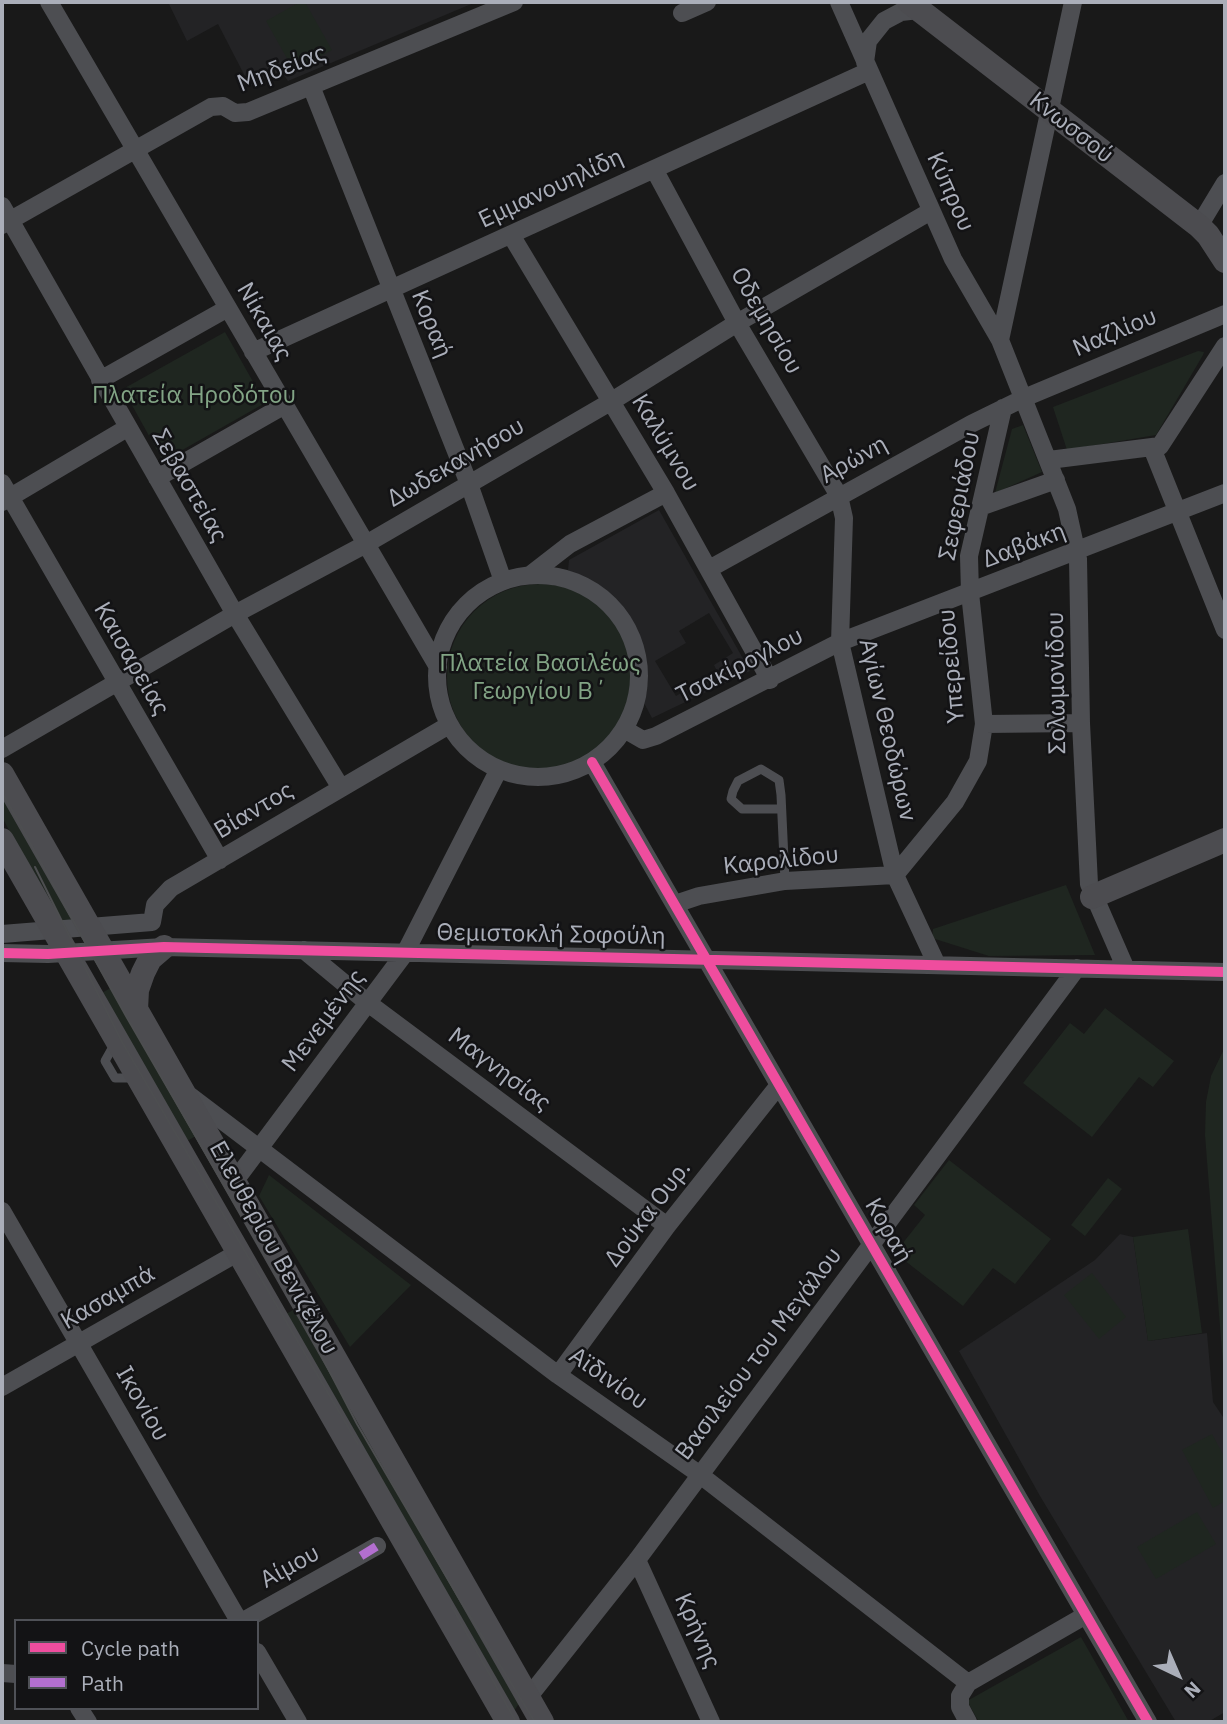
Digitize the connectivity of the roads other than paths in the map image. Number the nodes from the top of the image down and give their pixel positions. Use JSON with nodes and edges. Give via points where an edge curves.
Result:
{"nodes":[{"id":1,"x":49,"y":2,"type":"edge"},
{"id":2,"x":514,"y":2,"type":"edge"},
{"id":3,"x":707,"y":2,"type":"edge"},
{"id":4,"x":839,"y":2,"type":"edge"},
{"id":5,"x":1073,"y":2,"type":"edge"},
{"id":6,"x":914,"y":6,"type":"edge"},
{"id":7,"x":682,"y":13,"type":"dead end"},
{"id":8,"x":867,"y":66,"type":"junction"},
{"id":9,"x":311,"y":86,"type":"junction"},
{"id":10,"x":1049,"y":111,"type":"junction"},
{"id":11,"x":135,"y":149,"type":"junction"},
{"id":12,"x":654,"y":169,"type":"junction"},
{"id":13,"x":1225,"y":183,"type":"edge"},
{"id":14,"x":931,"y":211,"type":"junction"},
{"id":15,"x":4,"y":217,"type":"edge"},
{"id":16,"x":1199,"y":226,"type":"junction"},
{"id":17,"x":511,"y":234,"type":"junction"},
{"id":18,"x":1225,"y":261,"type":"edge"},
{"id":19,"x":390,"y":290,"type":"junction"},
{"id":20,"x":228,"y":308,"type":"junction"},
{"id":21,"x":1225,"y":314,"type":"edge"},
{"id":22,"x":737,"y":323,"type":"junction"},
{"id":23,"x":1000,"y":340,"type":"junction"},
{"id":24,"x":1225,"y":346,"type":"edge"},
{"id":25,"x":253,"y":352,"type":"junction"},
{"id":26,"x":100,"y":380,"type":"junction"},
{"id":27,"x":1024,"y":398,"type":"junction"},
{"id":28,"x":612,"y":401,"type":"junction"},
{"id":29,"x":285,"y":405,"type":"junction"},
{"id":30,"x":1003,"y":408,"type":"junction"},
{"id":31,"x":127,"y":428,"type":"junction"},
{"id":32,"x":1152,"y":448,"type":"junction"},
{"id":33,"x":1049,"y":460,"type":"junction"},
{"id":34,"x":157,"y":478,"type":"junction"},
{"id":35,"x":1056,"y":480,"type":"junction"},
{"id":36,"x":470,"y":484,"type":"junction"},
{"id":37,"x":666,"y":493,"type":"junction"},
{"id":38,"x":1225,"y":493,"type":"edge"},
{"id":39,"x":5,"y":494,"type":"edge"},
{"id":40,"x":839,"y":496,"type":"junction"},
{"id":41,"x":981,"y":507,"type":"junction"},
{"id":42,"x":1176,"y":513,"type":"junction"},
{"id":43,"x":366,"y":544,"type":"junction"},
{"id":44,"x":1077,"y":552,"type":"junction"},
{"id":45,"x":709,"y":569,"type":"junction"},
{"id":46,"x":530,"y":575,"type":"junction"},
{"id":47,"x":503,"y":582,"type":"junction"},
{"id":48,"x":970,"y":593,"type":"junction"},
{"id":49,"x":235,"y":614,"type":"junction"},
{"id":50,"x":1225,"y":630,"type":"edge"},
{"id":51,"x":840,"y":642,"type":"junction"},
{"id":52,"x":438,"y":667,"type":"junction"},
{"id":53,"x":770,"y":680,"type":"junction"},
{"id":54,"x":116,"y":683,"type":"junction"},
{"id":55,"x":1081,"y":723,"type":"junction"},
{"id":56,"x":449,"y":724,"type":"junction"},
{"id":57,"x":984,"y":724,"type":"junction"},
{"id":58,"x":624,"y":729,"type":"junction"},
{"id":59,"x":2,"y":749,"type":"edge"},
{"id":60,"x":592,"y":762,"type":"junction"},
{"id":61,"x":499,"y":769,"type":"junction"},
{"id":62,"x":2,"y":774,"type":"edge"},
{"id":63,"x":341,"y":788,"type":"junction"},
{"id":64,"x":781,"y":809,"type":"junction"},
{"id":65,"x":1225,"y":839,"type":"edge"},
{"id":66,"x":2,"y":840,"type":"edge"},
{"id":67,"x":220,"y":860,"type":"junction"},
{"id":68,"x":895,"y":875,"type":"junction"},
{"id":69,"x":785,"y":881,"type":"junction"},
{"id":70,"x":1093,"y":897,"type":"junction"},
{"id":71,"x":675,"y":904,"type":"junction"},
{"id":72,"x":152,"y":922,"type":"junction"},
{"id":73,"x":92,"y":928,"type":"junction"},
{"id":74,"x":56,"y":931,"type":"junction"},
{"id":75,"x":2,"y":934,"type":"edge"},
{"id":76,"x":164,"y":947,"type":"junction"},
{"id":77,"x":104,"y":950,"type":"junction"},
{"id":78,"x":304,"y":950,"type":"junction"},
{"id":79,"x":2,"y":953,"type":"edge"},
{"id":80,"x":405,"y":953,"type":"junction"},
{"id":81,"x":67,"y":954,"type":"junction"},
{"id":82,"x":708,"y":960,"type":"junction"},
{"id":83,"x":937,"y":965,"type":"junction"},
{"id":84,"x":1077,"y":968,"type":"junction"},
{"id":85,"x":1126,"y":969,"type":"junction"},
{"id":86,"x":1225,"y":972,"type":"edge"},
{"id":87,"x":368,"y":1003,"type":"junction"},
{"id":88,"x":136,"y":1010,"type":"junction"},
{"id":89,"x":779,"y":1085,"type":"junction"},
{"id":90,"x":183,"y":1091,"type":"junction"},
{"id":91,"x":260,"y":1148,"type":"junction"},
{"id":92,"x":234,"y":1182,"type":"junction"},
{"id":93,"x":2,"y":1211,"type":"edge"},
{"id":94,"x":667,"y":1226,"type":"junction"},
{"id":95,"x":872,"y":1245,"type":"junction"},
{"id":96,"x":239,"y":1252,"type":"junction"},
{"id":97,"x":78,"y":1343,"type":"junction"},
{"id":98,"x":558,"y":1375,"type":"junction"},
{"id":99,"x":2,"y":1387,"type":"edge"},
{"id":100,"x":699,"y":1474,"type":"junction"},
{"id":101,"x":369,"y":1551,"type":"dead end"},
{"id":102,"x":637,"y":1560,"type":"junction"},
{"id":103,"x":1086,"y":1615,"type":"junction"},
{"id":104,"x":240,"y":1619,"type":"edge"},
{"id":105,"x":245,"y":1619,"type":"edge"},
{"id":106,"x":259,"y":1655,"type":"edge"},
{"id":107,"x":968,"y":1683,"type":"junction"},
{"id":108,"x":527,"y":1699,"type":"junction"},
{"id":109,"x":298,"y":1722,"type":"edge"},
{"id":110,"x":508,"y":1722,"type":"edge"},
{"id":111,"x":542,"y":1722,"type":"edge"},
{"id":112,"x":711,"y":1722,"type":"edge"},
{"id":113,"x":968,"y":1722,"type":"edge"},
{"id":114,"x":1148,"y":1722,"type":"edge"}],
"edges":[{"from":1,"to":11,"type":"street","name":"Νίκαιας"},
{"from":2,"to":9,"type":"street","name":"Μηδείας"},
{"from":3,"to":7,"type":"street"},
{"from":4,"to":8,"type":"street","name":"Κύπρου"},
{"from":5,"to":10,"type":"street"},
{"from":6,"to":8,"type":"street","via":[[884,21],[869,41]]},
{"from":6,"to":10,"type":"main road","name":"Κνωσσού"},
{"from":8,"to":12,"type":"street","name":"Εμμανουηλίδη"},
{"from":8,"to":14,"type":"street","name":"Κύπρου"},
{"from":9,"to":11,"type":"street","name":"Μηδείας","via":[[248,112],[211,107]]},
{"from":9,"to":19,"type":"street","name":"Κοραή"},
{"from":10,"to":16,"type":"main road","name":"Κνωσσού"},
{"from":10,"to":23,"type":"street"},
{"from":11,"to":15,"type":"street","name":"Μηδείας"},
{"from":11,"to":20,"type":"street","name":"Νίκαιας"},
{"from":12,"to":17,"type":"street","name":"Εμμανουηλίδη"},
{"from":12,"to":22,"type":"street","name":"Οδεμησίου"},
{"from":13,"to":16,"type":"street"},
{"from":14,"to":22,"type":"street","name":"Δωδεκανήσου"},
{"from":14,"to":23,"type":"street","name":"Κύπρου"},
{"from":15,"to":26,"type":"street","name":"Σεβαστείας"},
{"from":16,"to":18,"type":"main road","name":"Κνωσσού"},
{"from":17,"to":19,"type":"street","name":"Εμμανουηλίδη"},
{"from":17,"to":28,"type":"street","name":"Καλύμνου"},
{"from":19,"to":25,"type":"street","name":"Εμμανουηλίδη"},
{"from":19,"to":36,"type":"street","name":"Κοραή"},
{"from":20,"to":25,"type":"street","name":"Νίκαιας"},
{"from":20,"to":26,"type":"street"},
{"from":21,"to":27,"type":"street","name":"Ναζλίου"},
{"from":22,"to":28,"type":"street","name":"Δωδεκανήσου"},
{"from":22,"to":40,"type":"street","name":"Οδεμησίου"},
{"from":23,"to":27,"type":"street","name":"Κύπρου"},
{"from":24,"to":32,"type":"street","via":[[1170,434]]},
{"from":25,"to":29,"type":"street","name":"Νίκαιας"},
{"from":26,"to":31,"type":"street","name":"Σεβαστείας"},
{"from":27,"to":30,"type":"street","name":"Αρώνη"},
{"from":27,"to":33,"type":"street","name":"Σολωμονίδου"},
{"from":28,"to":36,"type":"street","name":"Δωδεκανήσου"},
{"from":28,"to":37,"type":"street","name":"Καλύμνου"},
{"from":29,"to":34,"type":"street"},
{"from":29,"to":43,"type":"street","name":"Νίκαιας"},
{"from":30,"to":40,"type":"street","name":"Αρώνη"},
{"from":30,"to":41,"type":"street","name":"Σεφεριάδου"},
{"from":31,"to":34,"type":"street","name":"Σεβαστείας"},
{"from":31,"to":39,"type":"street"},
{"from":32,"to":33,"type":"street"},
{"from":32,"to":42,"type":"street"},
{"from":33,"to":35,"type":"street","name":"Σολωμονίδου"},
{"from":34,"to":49,"type":"street","name":"Σεβαστείας"},
{"from":35,"to":41,"type":"street"},
{"from":35,"to":44,"type":"street","name":"Σολωμονίδου"},
{"from":36,"to":43,"type":"street","name":"Δωδεκανήσου"},
{"from":36,"to":47,"type":"street","name":"Κοραή"},
{"from":37,"to":45,"type":"street","name":"Καλύμνου"},
{"from":37,"to":46,"type":"street","via":[[570,544]]},
{"from":38,"to":42,"type":"street","name":"Δαβάκη"},
{"from":39,"to":54,"type":"street","name":"Καισαρείας"},
{"from":40,"to":45,"type":"street","name":"Αρώνη"},
{"from":40,"to":51,"type":"street","name":"Αγίων Θεοδώρων","via":[[844,517]]},
{"from":41,"to":48,"type":"street","name":"Σεφεριάδου","via":[[969,556]]},
{"from":42,"to":44,"type":"street","name":"Δαβάκη"},
{"from":42,"to":50,"type":"street"},
{"from":43,"to":49,"type":"street","name":"Δωδεκανήσου"},
{"from":43,"to":52,"type":"street","name":"Νίκαιας"},
{"from":44,"to":48,"type":"street","name":"Δαβάκη"},
{"from":44,"to":55,"type":"street","name":"Σολωμονίδου"},
{"from":45,"to":53,"type":"street","name":"Καλύμνου"},
{"from":46,"to":47,"type":"street"},
{"from":46,"to":58,"type":"street","via":[[580,583],[624,621],[635,648],[639,676],[633,713]]},
{"from":47,"to":52,"type":"street","via":[[463,609],[450,626]]},
{"from":48,"to":51,"type":"street","name":"Δαβάκη"},
{"from":48,"to":57,"type":"street","name":"Υπερείδου"},
{"from":49,"to":54,"type":"street","name":"Δωδεκανήσου"},
{"from":49,"to":63,"type":"street","name":"Σεβαστείας"},
{"from":51,"to":53,"type":"street","name":"Τσακίρογλου"},
{"from":51,"to":68,"type":"street","name":"Αγίων Θεοδώρων"},
{"from":52,"to":56,"type":"street","via":[[440,701]]},
{"from":53,"to":58,"type":"street","name":"Τσακίρογλου","via":[[656,736],[643,740]]},
{"from":54,"to":59,"type":"street","name":"Δωδεκανήσου"},
{"from":54,"to":67,"type":"street","name":"Καισαρείας"},
{"from":55,"to":57,"type":"street"},
{"from":55,"to":70,"type":"street","name":"Σολωμονίδου","via":[[1087,866]]},
{"from":56,"to":61,"type":"street","via":[[475,755]]},
{"from":56,"to":63,"type":"street","name":"Βίαντος"},
{"from":57,"to":68,"type":"street","name":"Υπερείδου","via":[[978,761],[955,802]]},
{"from":58,"to":60,"type":"street"},
{"from":60,"to":61,"type":"street","via":[[546,777]]},
{"from":60,"to":71,"type":"street","name":"Κοραή"},
{"from":61,"to":80,"type":"street","name":"Μενεμένης"},
{"from":62,"to":73,"type":"main road","name":"Ελευθερίου Βενιζέλου"},
{"from":63,"to":67,"type":"street","name":"Βίαντος"},
{"from":64,"to":64,"type":"lane","via":[[779,780],[772,773],[761,769],[750,773],[733,790],[731,799],[742,809]]},
{"from":64,"to":69,"type":"lane"},
{"from":65,"to":70,"type":"main road"},
{"from":66,"to":74,"type":"main road","name":"Ελευθερίου Βενιζέλου"},
{"from":67,"to":72,"type":"street","name":"Βίαντος","via":[[162,895]]},
{"from":68,"to":69,"type":"street","name":"Καρολίδου"},
{"from":68,"to":83,"type":"street","name":"Αγίων Θεοδώρων"},
{"from":69,"to":71,"type":"street","name":"Καρολίδου"},
{"from":70,"to":85,"type":"street","name":"Σολωμονίδου"},
{"from":71,"to":82,"type":"street","name":"Κοραή"},
{"from":72,"to":73,"type":"street"},
{"from":72,"to":76,"type":"street"},
{"from":73,"to":74,"type":"street"},
{"from":73,"to":77,"type":"main road","name":"Ελευθερίου Βενιζέλου"},
{"from":74,"to":75,"type":"street"},
{"from":74,"to":81,"type":"main road","name":"Ελευθερίου Βενιζέλου"},
{"from":76,"to":77,"type":"street","name":"Θεμιστοκλή Σοφούλη"},
{"from":76,"to":78,"type":"street","name":"Θεμιστοκλή Σοφούλη"},
{"from":76,"to":88,"type":"main road","via":[[143,973],[136,990]]},
{"from":77,"to":81,"type":"street","name":"Θεμιστοκλή Σοφούλη"},
{"from":77,"to":88,"type":"main road","name":"Ελευθερίου Βενιζέλου"},
{"from":78,"to":80,"type":"street","name":"Θεμιστοκλή Σοφούλη"},
{"from":78,"to":87,"type":"street","name":"Μαγνησίας"},
{"from":79,"to":81,"type":"street","name":"Θεμιστοκλή Σοφούλη"},
{"from":80,"to":82,"type":"street","name":"Θεμιστοκλή Σοφούλη"},
{"from":80,"to":87,"type":"street","name":"Μενεμένης"},
{"from":81,"to":96,"type":"main road","name":"Ελευθερίου Βενιζέλου"},
{"from":82,"to":83,"type":"street","name":"Θεμιστοκλή Σοφούλη"},
{"from":82,"to":89,"type":"street","name":"Κοραή"},
{"from":83,"to":84,"type":"street","name":"Θεμιστοκλή Σοφούλη"},
{"from":84,"to":85,"type":"street","name":"Θεμιστοκλή Σοφούλη"},
{"from":84,"to":95,"type":"street","name":"Βασιλείου του Μεγάλου"},
{"from":85,"to":86,"type":"street","name":"Θεμιστοκλή Σοφούλη"},
{"from":87,"to":91,"type":"street","name":"Μενεμένης"},
{"from":87,"to":94,"type":"street","name":"Μαγνησίας"},
{"from":88,"to":90,"type":"main road","name":"Ελευθερίου Βενιζέλου"},
{"from":89,"to":94,"type":"street","name":"Δούκα Ουρ."},
{"from":89,"to":95,"type":"street","name":"Κοραή"},
{"from":90,"to":91,"type":"street","name":"Αϊδινίου"},
{"from":90,"to":92,"type":"main road","name":"Ελευθερίου Βενιζέλου"},
{"from":91,"to":92,"type":"street","name":"Μενεμένης"},
{"from":91,"to":98,"type":"street","name":"Αϊδινίου"},
{"from":92,"to":108,"type":"main road","name":"Ελευθερίου Βενιζέλου"},
{"from":93,"to":97,"type":"street","name":"Ικονίου"},
{"from":94,"to":98,"type":"street","name":"Δούκα Ουρ."},
{"from":95,"to":100,"type":"street","name":"Βασιλείου του Μεγάλου"},
{"from":95,"to":103,"type":"street","name":"Κοραή"},
{"from":96,"to":97,"type":"street","name":"Κασαμπά"},
{"from":96,"to":110,"type":"main road","name":"Ελευθερίου Βενιζέλου"},
{"from":97,"to":99,"type":"street","name":"Κασαμπά"},
{"from":97,"to":104,"type":"street","name":"Ικονίου"},
{"from":98,"to":100,"type":"street","name":"Αϊδινίου"},
{"from":100,"to":102,"type":"street","name":"Βασιλείου του Μεγάλου"},
{"from":100,"to":107,"type":"street","name":"Αϊδινίου"},
{"from":101,"to":105,"type":"street","name":"Αίμου"},
{"from":102,"to":108,"type":"street","name":"Βασιλείου του Μεγάλου"},
{"from":102,"to":112,"type":"street","name":"Κρήνης"},
{"from":103,"to":107,"type":"street"},
{"from":103,"to":114,"type":"street","name":"Κοραή"},
{"from":106,"to":109,"type":"street"},
{"from":107,"to":113,"type":"street","via":[[960,1696]]},
{"from":108,"to":110,"type":"main road"},
{"from":108,"to":111,"type":"main road","name":"Ελευθερίου Βενιζέλου"}]}
